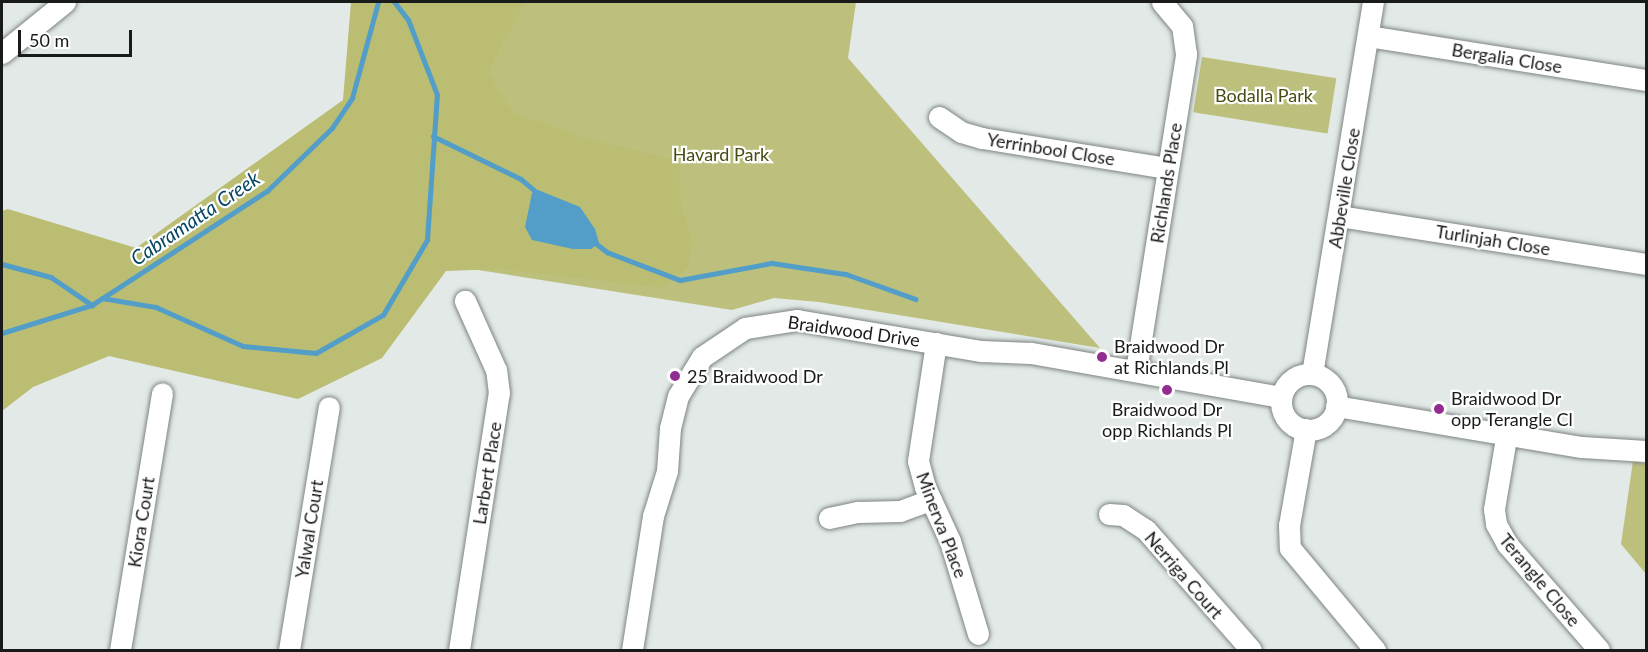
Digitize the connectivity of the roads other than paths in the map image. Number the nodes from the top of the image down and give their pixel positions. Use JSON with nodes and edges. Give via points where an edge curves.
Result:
{"nodes":[{"id":1,"x":65,"y":2,"type":"edge"},
{"id":2,"x":1162,"y":2,"type":"edge"},
{"id":3,"x":1373,"y":2,"type":"edge"},
{"id":4,"x":1368,"y":36,"type":"junction"},
{"id":5,"x":2,"y":53,"type":"edge"},
{"id":6,"x":1647,"y":80,"type":"edge"},
{"id":7,"x":939,"y":117,"type":"dead end"},
{"id":8,"x":1168,"y":168,"type":"junction"},
{"id":9,"x":1339,"y":216,"type":"junction"},
{"id":10,"x":1647,"y":264,"type":"edge"},
{"id":11,"x":465,"y":301,"type":"dead end"},
{"id":12,"x":936,"y":343,"type":"junction"},
{"id":13,"x":1136,"y":372,"type":"junction"},
{"id":14,"x":1312,"y":374,"type":"junction"},
{"id":15,"x":162,"y":393,"type":"dead end"},
{"id":16,"x":1281,"y":397,"type":"junction"},
{"id":17,"x":1336,"y":406,"type":"junction"},
{"id":18,"x":329,"y":407,"type":"dead end"},
{"id":19,"x":1306,"y":429,"type":"junction"},
{"id":20,"x":1507,"y":432,"type":"junction"},
{"id":21,"x":1647,"y":451,"type":"edge"},
{"id":22,"x":931,"y":500,"type":"junction"},
{"id":23,"x":1109,"y":514,"type":"dead end"},
{"id":24,"x":829,"y":518,"type":"dead end"},
{"id":25,"x":978,"y":634,"type":"dead end"},
{"id":26,"x":120,"y":651,"type":"edge"},
{"id":27,"x":289,"y":651,"type":"edge"},
{"id":28,"x":459,"y":651,"type":"edge"},
{"id":29,"x":632,"y":651,"type":"edge"},
{"id":30,"x":1251,"y":651,"type":"edge"},
{"id":31,"x":1375,"y":651,"type":"edge"},
{"id":32,"x":1599,"y":651,"type":"edge"}],
"edges":[{"from":1,"to":5,"type":"street"},
{"from":2,"to":8,"type":"street","name":"Richlands Place","via":[[1179,20],[1185,40]]},
{"from":3,"to":4,"type":"street","name":"Abbeville Close"},
{"from":4,"to":6,"type":"street","name":"Bergalia Close"},
{"from":4,"to":9,"type":"street","name":"Abbeville Close"},
{"from":7,"to":8,"type":"street","name":"Yerrinbool Close","via":[[962,132],[982,138]]},
{"from":8,"to":13,"type":"street","name":"Richlands Place"},
{"from":9,"to":10,"type":"street","name":"Turlinjah Close"},
{"from":9,"to":14,"type":"street","name":"Abbeville Close"},
{"from":11,"to":28,"type":"street","name":"Larbert Place","via":[[496,370],[499,393]]},
{"from":12,"to":13,"type":"street","name":"Braidwood Drive","via":[[981,351],[1031,353]]},
{"from":12,"to":22,"type":"street","name":"Minerva Place","via":[[918,453]]},
{"from":12,"to":29,"type":"street","name":"Braidwood Drive","via":[[782,320],[734,333],[702,357],[682,386],[674,412],[667,471],[653,516]]},
{"from":13,"to":16,"type":"street","name":"Braidwood Drive"},
{"from":14,"to":16,"type":"street","via":[[1295,377]]},
{"from":14,"to":17,"type":"street","via":[[1328,382]]},
{"from":15,"to":26,"type":"street","name":"Kiora Court"},
{"from":16,"to":19,"type":"street","via":[[1284,415]]},
{"from":17,"to":19,"type":"street","via":[[1329,421]]},
{"from":17,"to":20,"type":"street"},
{"from":18,"to":27,"type":"street","name":"Yalwal Court"},
{"from":19,"to":31,"type":"street","via":[[1289,525],[1290,549]]},
{"from":20,"to":21,"type":"street","via":[[1582,447]]},
{"from":20,"to":32,"type":"street","name":"Terangle Close","via":[[1494,509],[1496,524],[1507,544]]},
{"from":22,"to":24,"type":"street","via":[[900,511],[858,512]]},
{"from":22,"to":25,"type":"street","name":"Minerva Place","via":[[951,541]]},
{"from":23,"to":30,"type":"street","name":"Nerriga Court","via":[[1123,515],[1146,530]]}]}
